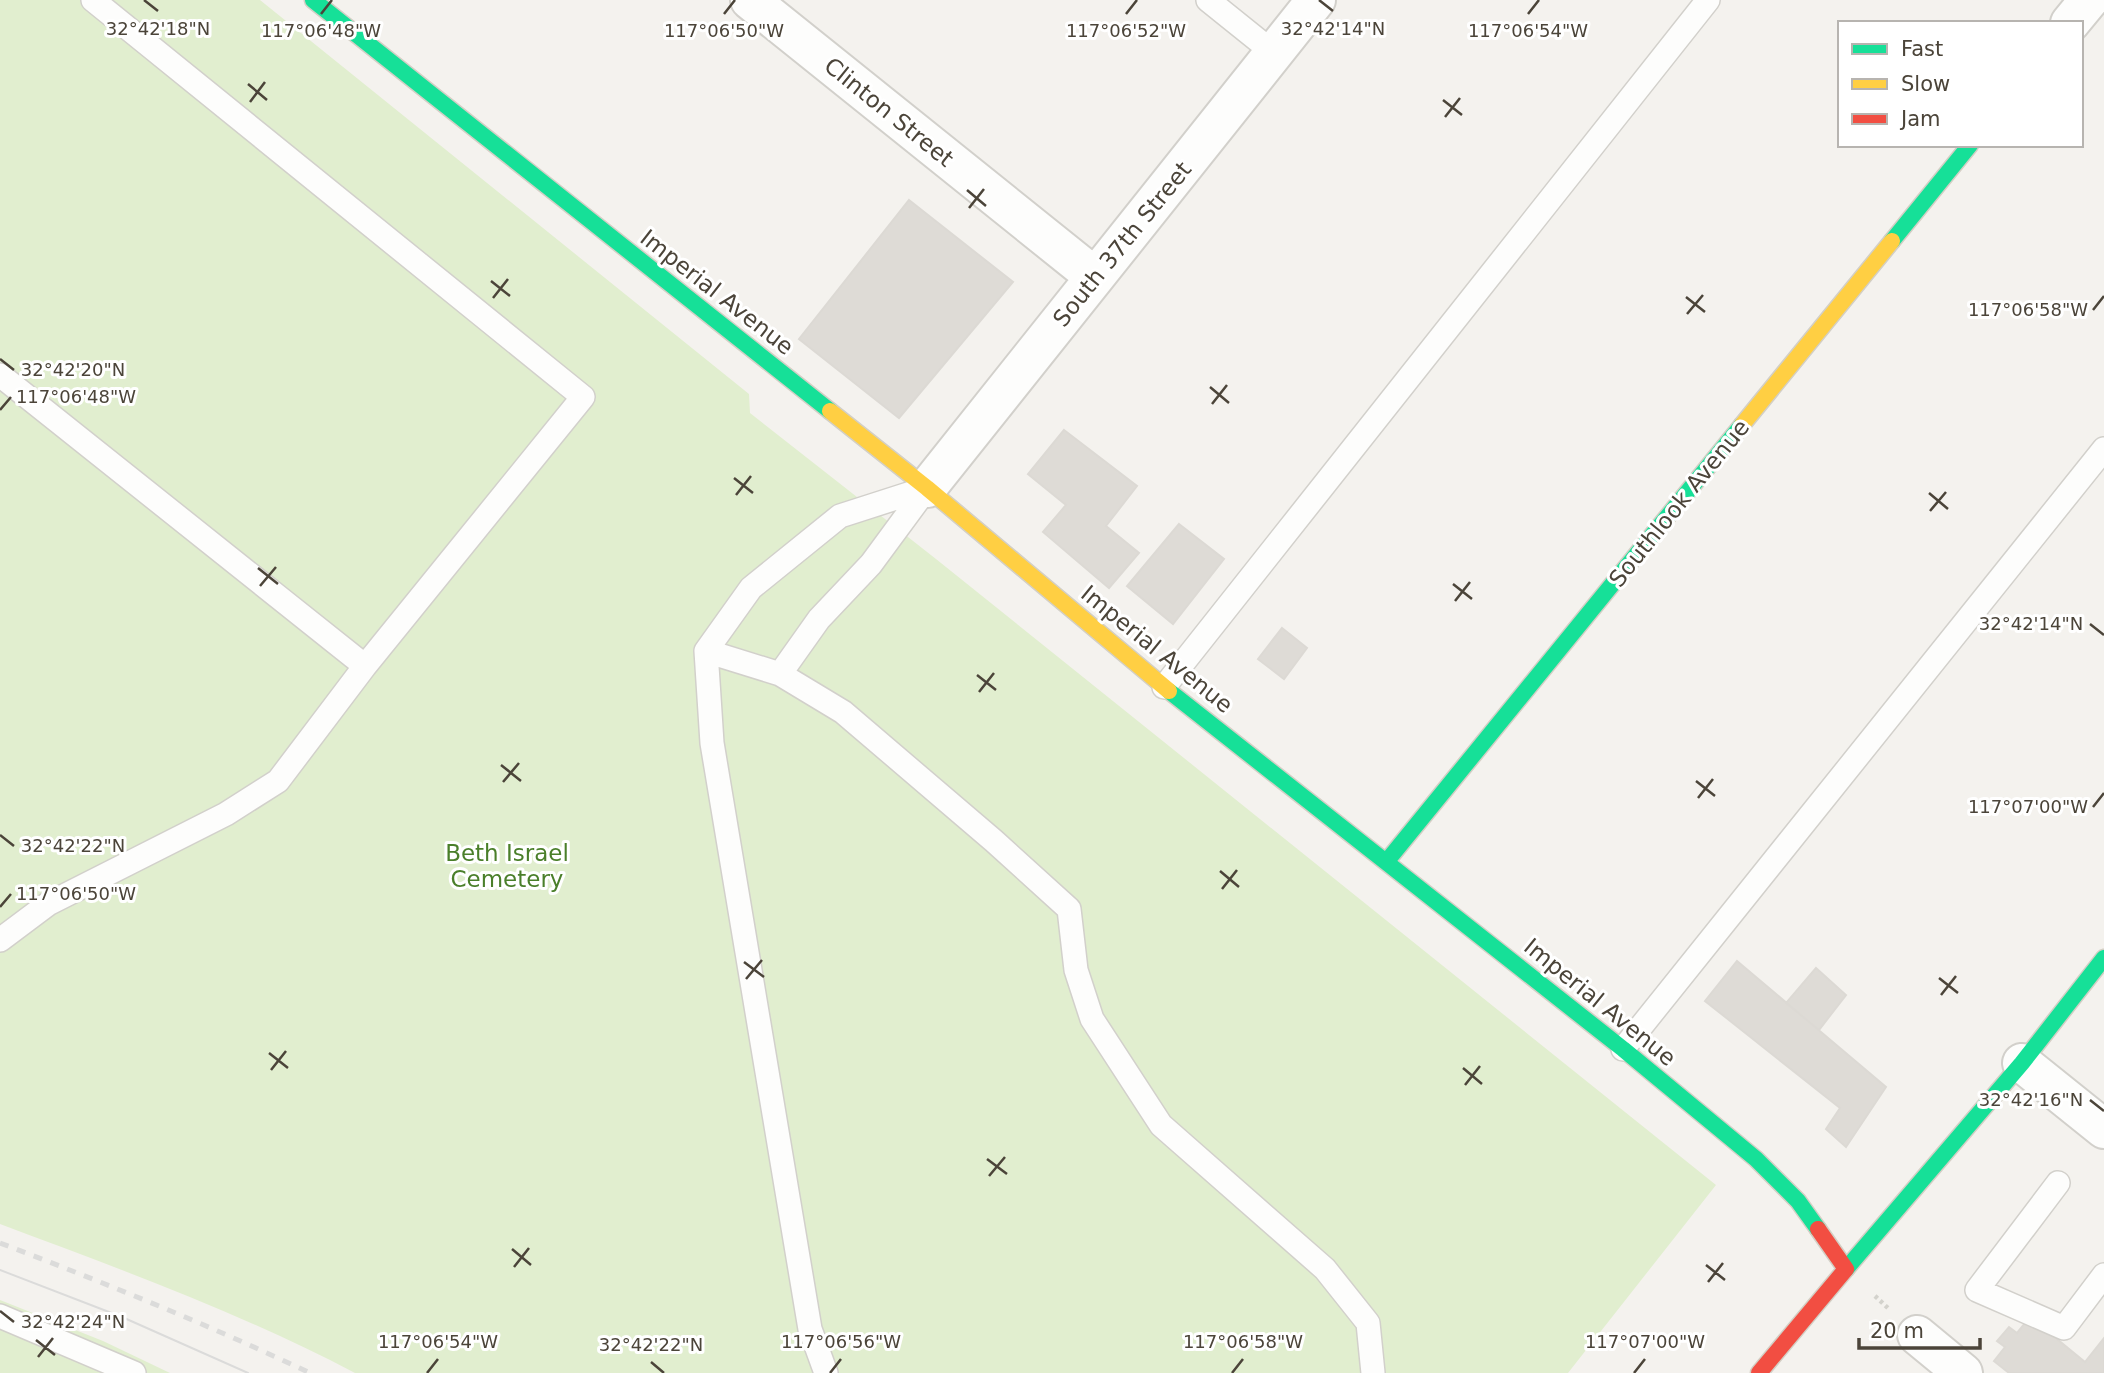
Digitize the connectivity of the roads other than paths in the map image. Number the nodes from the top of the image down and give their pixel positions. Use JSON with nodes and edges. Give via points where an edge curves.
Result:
{"nodes":[{"id":1,"x":93,"y":0,"type":"edge"},
{"id":2,"x":313,"y":0,"type":"edge"},
{"id":3,"x":750,"y":0,"type":"edge"},
{"id":4,"x":1208,"y":0,"type":"edge"},
{"id":5,"x":1316,"y":0,"type":"edge"},
{"id":6,"x":1708,"y":0,"type":"edge"},
{"id":7,"x":2089,"y":0,"type":"edge"},
{"id":8,"x":2072,"y":21,"type":"edge"},
{"id":9,"x":1274,"y":53,"type":"junction"},
{"id":10,"x":1968,"y":147,"type":"edge"},
{"id":11,"x":1095,"y":277,"type":"junction"},
{"id":12,"x":0,"y":374,"type":"edge"},
{"id":13,"x":2104,"y":449,"type":"edge"},
{"id":14,"x":927,"y":488,"type":"junction"},
{"id":15,"x":706,"y":651,"type":"junction"},
{"id":16,"x":365,"y":666,"type":"junction"},
{"id":17,"x":780,"y":674,"type":"junction"},
{"id":18,"x":1164,"y":687,"type":"junction"},
{"id":19,"x":1387,"y":861,"type":"junction"},
{"id":20,"x":0,"y":940,"type":"edge"},
{"id":21,"x":2104,"y":958,"type":"edge"},
{"id":22,"x":1623,"y":1049,"type":"junction"},
{"id":23,"x":2022,"y":1063,"type":"junction"},
{"id":24,"x":2104,"y":1129,"type":"edge"},
{"id":25,"x":2058,"y":1183,"type":"dead end"},
{"id":26,"x":1846,"y":1269,"type":"junction"},
{"id":27,"x":2104,"y":1275,"type":"edge"},
{"id":28,"x":0,"y":1316,"type":"edge"},
{"id":29,"x":1917,"y":1335,"type":"dead end"},
{"id":30,"x":134,"y":1373,"type":"edge"},
{"id":31,"x":826,"y":1373,"type":"edge"},
{"id":32,"x":1373,"y":1373,"type":"edge"},
{"id":33,"x":1759,"y":1373,"type":"edge"},
{"id":34,"x":1963,"y":1373,"type":"edge"}],
"edges":[{"from":1,"to":16,"type":"lane","via":[[583,397]]},
{"from":2,"to":14,"type":"main road","name":"Imperial Avenue"},
{"from":3,"to":11,"type":"street","name":"Clinton Street"},
{"from":4,"to":9,"type":"lane"},
{"from":5,"to":9,"type":"street","name":"South 37th Street"},
{"from":6,"to":18,"type":"lane"},
{"from":7,"to":8,"type":"street"},
{"from":9,"to":11,"type":"street","name":"South 37th Street"},
{"from":10,"to":19,"type":"main road","name":"Southlook Avenue"},
{"from":11,"to":14,"type":"street","name":"South 37th Street"},
{"from":12,"to":16,"type":"lane"},
{"from":13,"to":22,"type":"lane"},
{"from":14,"to":15,"type":"lane","via":[[841,516],[751,588]]},
{"from":14,"to":17,"type":"lane"},
{"from":14,"to":18,"type":"main road","name":"Imperial Avenue"},
{"from":15,"to":17,"type":"lane"},
{"from":15,"to":31,"type":"lane","via":[[712,743],[810,1329]]},
{"from":16,"to":20,"type":"lane","via":[[278,781],[226,814],[48,904]]},
{"from":17,"to":32,"type":"lane","via":[[843,712],[1069,909],[1076,970],[1092,1019],[1161,1125],[1325,1269],[1368,1323]]},
{"from":18,"to":19,"type":"main road","name":"Imperial Avenue"},
{"from":19,"to":22,"type":"main road","name":"Imperial Avenue"},
{"from":21,"to":23,"type":"main road"},
{"from":22,"to":26,"type":"main road","name":"Imperial Avenue","via":[[1773,1175],[1798,1201]]},
{"from":23,"to":24,"type":"street"},
{"from":23,"to":26,"type":"main road"},
{"from":25,"to":27,"type":"lane","via":[[1977,1290],[2064,1328]]},
{"from":26,"to":33,"type":"main road"},
{"from":28,"to":30,"type":"lane"},
{"from":29,"to":34,"type":"street"}]}
